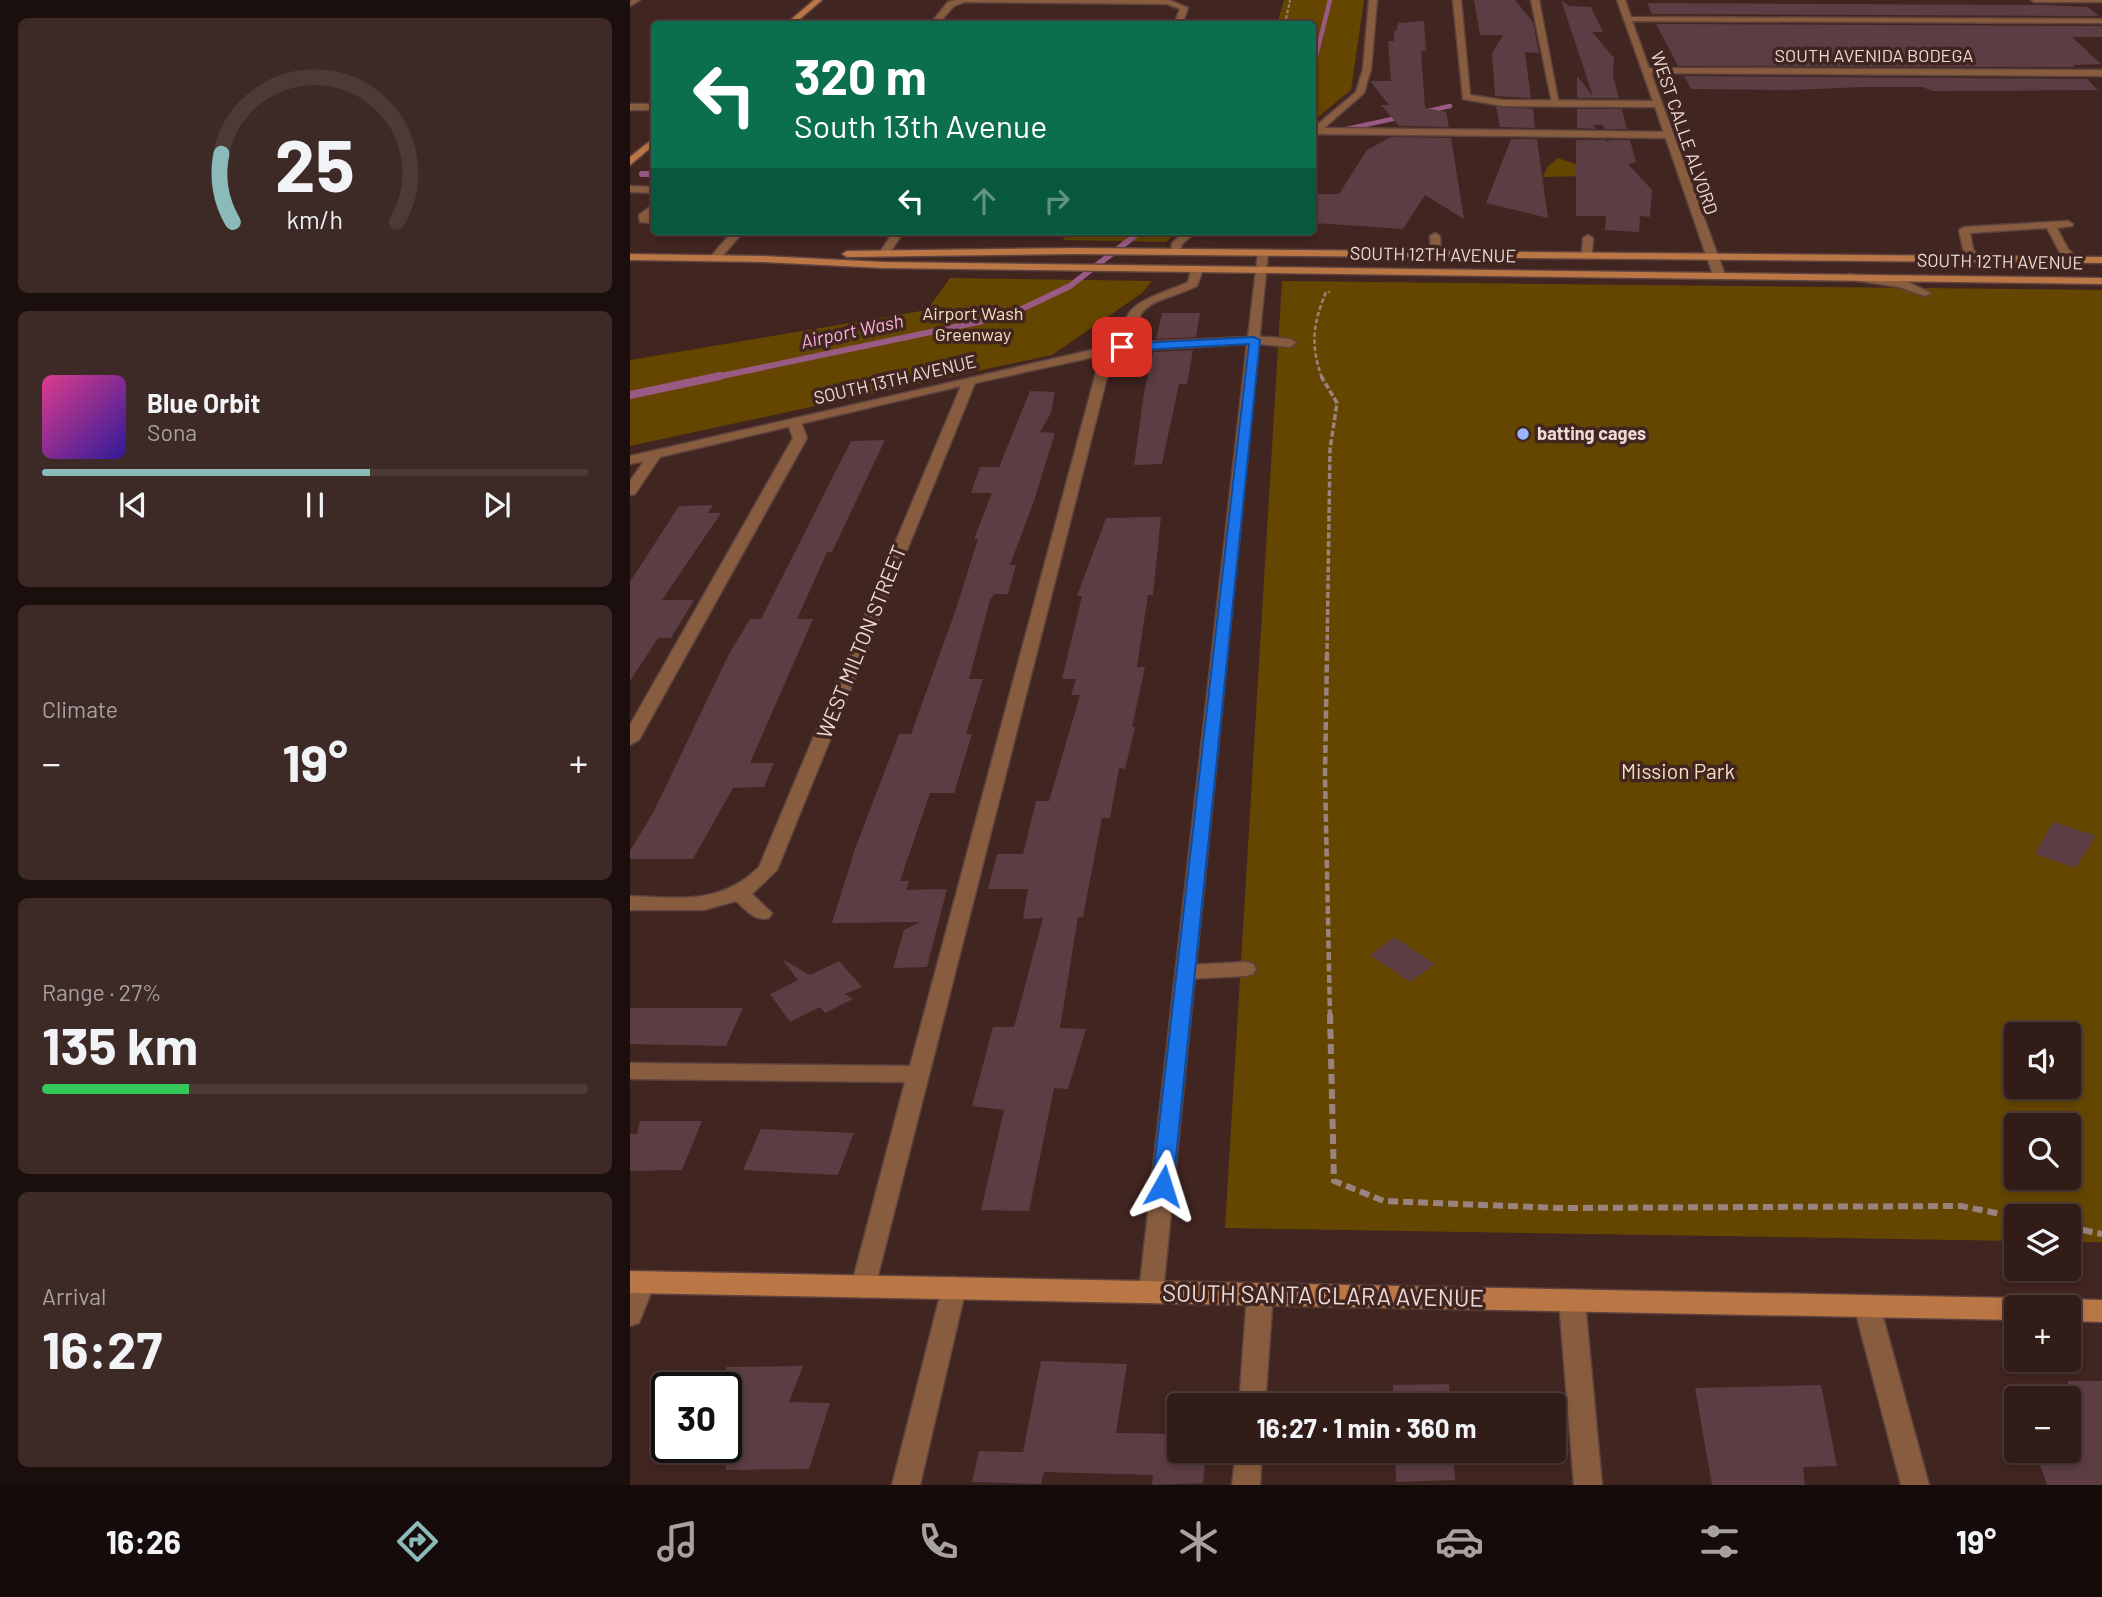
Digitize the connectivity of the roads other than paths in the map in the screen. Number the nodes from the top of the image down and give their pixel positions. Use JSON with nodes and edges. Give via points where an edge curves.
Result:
{"nodes":[{"id":1,"x":636,"y":0,"type":"edge"},
{"id":2,"x":818,"y":0,"type":"edge"},
{"id":3,"x":1373,"y":0,"type":"edge"},
{"id":4,"x":1457,"y":0,"type":"edge"},
{"id":5,"x":1535,"y":0,"type":"edge"},
{"id":6,"x":1621,"y":0,"type":"edge"},
{"id":7,"x":2035,"y":0,"type":"edge"},
{"id":8,"x":2102,"y":1,"type":"edge"},
{"id":9,"x":630,"y":4,"type":"edge"},
{"id":10,"x":1628,"y":19,"type":"junction"},
{"id":11,"x":794,"y":21,"type":"edge"},
{"id":12,"x":935,"y":21,"type":"edge"},
{"id":13,"x":1180,"y":21,"type":"edge"},
{"id":14,"x":2102,"y":21,"type":"edge"},
{"id":15,"x":1646,"y":70,"type":"junction"},
{"id":16,"x":2102,"y":73,"type":"edge"},
{"id":17,"x":1556,"y":103,"type":"junction"},
{"id":18,"x":1657,"y":104,"type":"junction"},
{"id":19,"x":630,"y":107,"type":"edge"},
{"id":20,"x":651,"y":107,"type":"edge"},
{"id":21,"x":1316,"y":130,"type":"edge"},
{"id":22,"x":1316,"y":132,"type":"edge"},
{"id":23,"x":1669,"y":135,"type":"junction"},
{"id":24,"x":651,"y":144,"type":"edge"},
{"id":25,"x":1623,"y":146,"type":"dead end"},
{"id":26,"x":1672,"y":146,"type":"junction"},
{"id":27,"x":630,"y":162,"type":"edge"},
{"id":28,"x":630,"y":190,"type":"edge"},
{"id":29,"x":651,"y":190,"type":"edge"},
{"id":30,"x":651,"y":210,"type":"edge"},
{"id":31,"x":651,"y":220,"type":"edge"},
{"id":32,"x":2068,"y":224,"type":"dead end"},
{"id":33,"x":2050,"y":225,"type":"junction"},
{"id":34,"x":735,"y":235,"type":"edge"},
{"id":35,"x":896,"y":235,"type":"edge"},
{"id":36,"x":1187,"y":235,"type":"edge"},
{"id":37,"x":1435,"y":236,"type":"dead end"},
{"id":38,"x":1588,"y":238,"type":"dead end"},
{"id":39,"x":885,"y":252,"type":"junction"},
{"id":40,"x":1174,"y":252,"type":"junction"},
{"id":41,"x":1436,"y":254,"type":"junction"},
{"id":42,"x":1587,"y":254,"type":"junction"},
{"id":43,"x":1710,"y":255,"type":"junction"},
{"id":44,"x":630,"y":257,"type":"edge"},
{"id":45,"x":715,"y":258,"type":"junction"},
{"id":46,"x":1975,"y":258,"type":"junction"},
{"id":47,"x":763,"y":259,"type":"junction"},
{"id":48,"x":2075,"y":260,"type":"junction"},
{"id":49,"x":2102,"y":260,"type":"edge"},
{"id":50,"x":1262,"y":262,"type":"junction"},
{"id":51,"x":1197,"y":269,"type":"junction"},
{"id":52,"x":1719,"y":275,"type":"junction"},
{"id":53,"x":1849,"y":277,"type":"junction"},
{"id":54,"x":2102,"y":281,"type":"edge"},
{"id":55,"x":1925,"y":293,"type":"dead end"},
{"id":56,"x":1147,"y":302,"type":"junction"},
{"id":57,"x":1129,"y":332,"type":"junction"},
{"id":58,"x":1254,"y":340,"type":"junction"},
{"id":59,"x":1290,"y":343,"type":"dead end"},
{"id":60,"x":1134,"y":347,"type":"junction"},
{"id":61,"x":1108,"y":351,"type":"junction"},
{"id":62,"x":970,"y":380,"type":"junction"},
{"id":63,"x":794,"y":422,"type":"junction"},
{"id":64,"x":655,"y":455,"type":"junction"},
{"id":65,"x":630,"y":460,"type":"edge"},
{"id":66,"x":630,"y":491,"type":"edge"},
{"id":67,"x":630,"y":740,"type":"edge"},
{"id":68,"x":740,"y":894,"type":"junction"},
{"id":69,"x":630,"y":903,"type":"edge"},
{"id":70,"x":762,"y":913,"type":"dead end"},
{"id":71,"x":1246,"y":969,"type":"dead end"},
{"id":72,"x":1186,"y":972,"type":"junction"},
{"id":73,"x":630,"y":1071,"type":"edge"},
{"id":74,"x":920,"y":1074,"type":"junction"},
{"id":75,"x":637,"y":1282,"type":"edge"},
{"id":76,"x":863,"y":1287,"type":"junction"},
{"id":77,"x":954,"y":1288,"type":"junction"},
{"id":78,"x":1151,"y":1292,"type":"junction"},
{"id":79,"x":1260,"y":1295,"type":"junction"},
{"id":80,"x":1572,"y":1301,"type":"junction"},
{"id":81,"x":1867,"y":1306,"type":"junction"},
{"id":82,"x":2004,"y":1309,"type":"edge"},
{"id":83,"x":2081,"y":1310,"type":"edge"},
{"id":84,"x":2102,"y":1311,"type":"edge"},
{"id":85,"x":630,"y":1315,"type":"edge"},
{"id":86,"x":1253,"y":1393,"type":"edge"},
{"id":87,"x":1248,"y":1463,"type":"edge"},
{"id":88,"x":906,"y":1485,"type":"edge"},
{"id":89,"x":1247,"y":1485,"type":"edge"},
{"id":90,"x":1588,"y":1485,"type":"edge"},
{"id":91,"x":1914,"y":1485,"type":"edge"}],
"edges":[{"from":1,"to":9,"type":"street"},
{"from":2,"to":11,"type":"main road"},
{"from":3,"to":21,"type":"street","via":[[1367,69],[1360,93]]},
{"from":4,"to":17,"type":"street","via":[[1468,101]]},
{"from":5,"to":17,"type":"street"},
{"from":6,"to":10,"type":"street","name":"WEST CALLE ALVORD"},
{"from":7,"to":8,"type":"street"},
{"from":10,"to":14,"type":"street"},
{"from":10,"to":15,"type":"street","name":"WEST CALLE ALVORD"},
{"from":12,"to":13,"type":"street","via":[[956,2],[1148,2],[1181,4],[1184,12]]},
{"from":15,"to":16,"type":"street","name":"SOUTH AVENIDA BODEGA"},
{"from":15,"to":18,"type":"street","name":"WEST CALLE ALVORD"},
{"from":17,"to":18,"type":"street"},
{"from":18,"to":23,"type":"street","name":"WEST CALLE ALVORD"},
{"from":19,"to":20,"type":"street"},
{"from":22,"to":23,"type":"street"},
{"from":23,"to":26,"type":"street","name":"WEST CALLE ALVORD"},
{"from":24,"to":27,"type":"main road"},
{"from":25,"to":26,"type":"street"},
{"from":26,"to":43,"type":"street","name":"WEST CALLE ALVORD"},
{"from":28,"to":29,"type":"street"},
{"from":30,"to":31,"type":"street","via":[[643,217]]},
{"from":32,"to":33,"type":"street"},
{"from":33,"to":46,"type":"street","via":[[1964,230]]},
{"from":33,"to":48,"type":"street","via":[[2064,251]]},
{"from":34,"to":45,"type":"street"},
{"from":35,"to":39,"type":"street"},
{"from":36,"to":40,"type":"street"},
{"from":37,"to":41,"type":"street"},
{"from":38,"to":42,"type":"street"},
{"from":39,"to":40,"type":"main road","name":"SOUTH 12TH AVENUE"},
{"from":39,"to":47,"type":"main road","name":"SOUTH 12TH AVENUE"},
{"from":40,"to":50,"type":"main road","name":"SOUTH 12TH AVENUE"},
{"from":41,"to":42,"type":"main road","name":"SOUTH 12TH AVENUE"},
{"from":41,"to":50,"type":"main road","name":"SOUTH 12TH AVENUE"},
{"from":42,"to":43,"type":"main road","name":"SOUTH 12TH AVENUE"},
{"from":43,"to":46,"type":"main road","name":"SOUTH 12TH AVENUE"},
{"from":43,"to":52,"type":"street","name":"WEST CALLE ALVORD"},
{"from":44,"to":45,"type":"main road","name":"SOUTH 12TH AVENUE"},
{"from":45,"to":47,"type":"main road","name":"SOUTH 12TH AVENUE"},
{"from":46,"to":48,"type":"main road","name":"SOUTH 12TH AVENUE"},
{"from":47,"to":51,"type":"main road","name":"SOUTH 12TH AVENUE"},
{"from":48,"to":49,"type":"main road","name":"SOUTH 12TH AVENUE"},
{"from":50,"to":51,"type":"main road","name":"SOUTH 12TH AVENUE"},
{"from":50,"to":52,"type":"main road","name":"SOUTH 12TH AVENUE"},
{"from":50,"to":58,"type":"street"},
{"from":51,"to":56,"type":"street","via":[[1193,284]]},
{"from":52,"to":53,"type":"main road","name":"SOUTH 12TH AVENUE"},
{"from":53,"to":54,"type":"main road","name":"SOUTH 12TH AVENUE"},
{"from":53,"to":55,"type":"street","via":[[1905,283]]},
{"from":56,"to":57,"type":"street","via":[[1129,323]]},
{"from":56,"to":57,"type":"street","via":[[1140,327]]},
{"from":57,"to":60,"type":"street"},
{"from":58,"to":59,"type":"street","name":"SOUTH 13TH AVENUE"},
{"from":58,"to":60,"type":"street","name":"SOUTH 13TH AVENUE"},
{"from":58,"to":72,"type":"street"},
{"from":60,"to":61,"type":"street","name":"SOUTH 13TH AVENUE"},
{"from":61,"to":62,"type":"street","name":"SOUTH 13TH AVENUE"},
{"from":61,"to":74,"type":"street"},
{"from":62,"to":63,"type":"street","name":"SOUTH 13TH AVENUE"},
{"from":62,"to":68,"type":"street","name":"WEST MILTON STREET","via":[[767,870]]},
{"from":63,"to":64,"type":"street","name":"SOUTH 13TH AVENUE"},
{"from":63,"to":67,"type":"street","via":[[800,438]]},
{"from":64,"to":65,"type":"street","name":"SOUTH 13TH AVENUE"},
{"from":64,"to":66,"type":"street"},
{"from":68,"to":69,"type":"street","via":[[707,903]]},
{"from":68,"to":70,"type":"street"},
{"from":71,"to":72,"type":"street"},
{"from":72,"to":78,"type":"street"},
{"from":73,"to":74,"type":"street"},
{"from":74,"to":76,"type":"street"},
{"from":75,"to":76,"type":"main road","name":"SOUTH SANTA CLARA AVENUE"},
{"from":75,"to":85,"type":"street"},
{"from":76,"to":77,"type":"main road","name":"SOUTH SANTA CLARA AVENUE"},
{"from":77,"to":78,"type":"main road","name":"SOUTH SANTA CLARA AVENUE"},
{"from":77,"to":88,"type":"street"},
{"from":78,"to":79,"type":"main road","name":"SOUTH SANTA CLARA AVENUE"},
{"from":79,"to":80,"type":"main road","name":"SOUTH SANTA CLARA AVENUE"},
{"from":79,"to":86,"type":"street"},
{"from":80,"to":81,"type":"main road","name":"SOUTH SANTA CLARA AVENUE"},
{"from":80,"to":90,"type":"street"},
{"from":81,"to":82,"type":"main road","name":"SOUTH SANTA CLARA AVENUE"},
{"from":81,"to":91,"type":"street"},
{"from":83,"to":84,"type":"main road"},
{"from":87,"to":89,"type":"street"}]}
